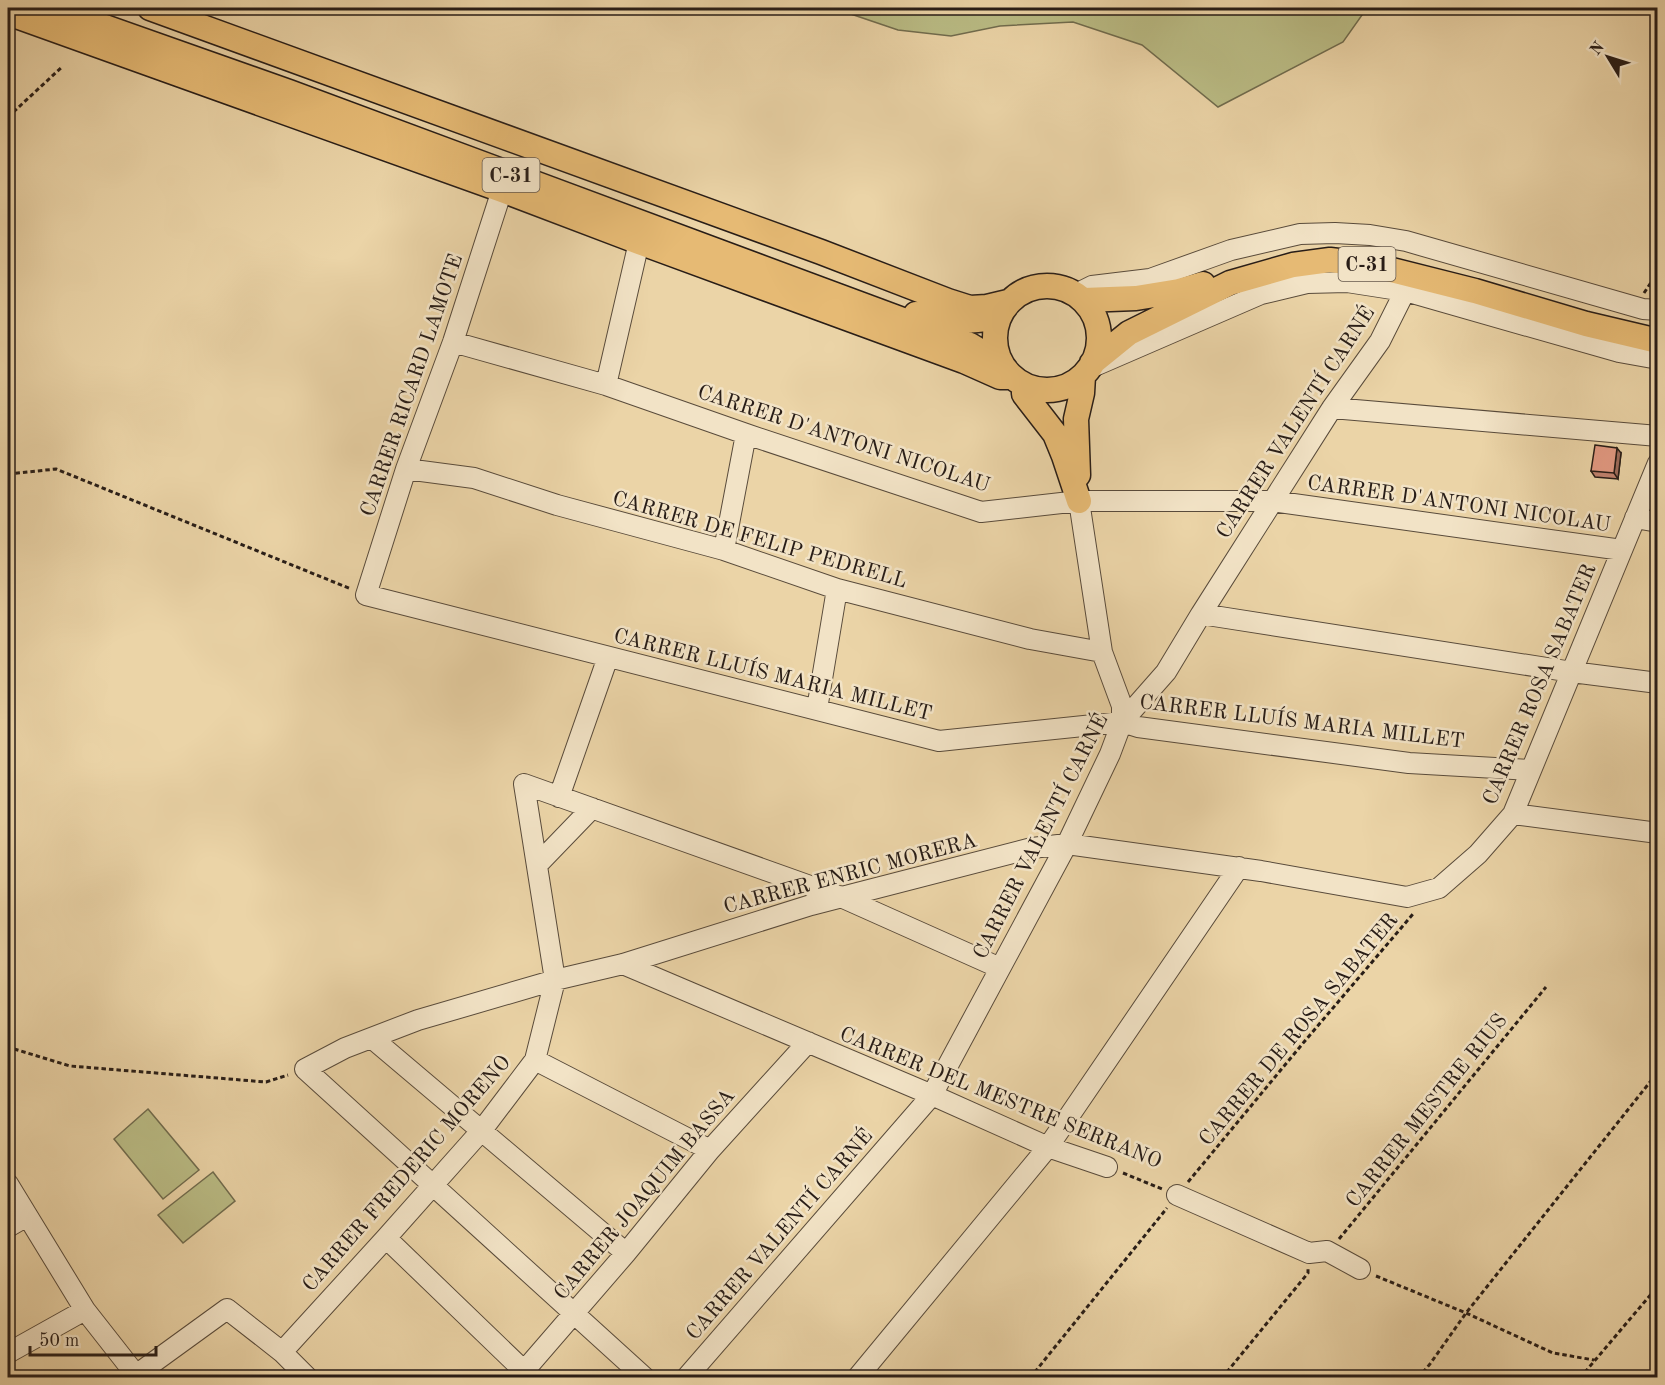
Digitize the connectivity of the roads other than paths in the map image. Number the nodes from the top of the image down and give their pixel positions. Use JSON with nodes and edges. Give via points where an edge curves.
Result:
{"nodes":[{"id":1,"x":51,"y":8,"type":"edge"},
{"id":2,"x":74,"y":8,"type":"edge"},
{"id":3,"x":150,"y":8,"type":"edge"},
{"id":4,"x":166,"y":8,"type":"edge"},
{"id":5,"x":8,"y":13,"type":"edge"},
{"id":6,"x":196,"y":24,"type":"junction"},
{"id":7,"x":502,"y":190,"type":"junction"},
{"id":8,"x":639,"y":242,"type":"junction"},
{"id":9,"x":1404,"y":291,"type":"junction"},
{"id":10,"x":1080,"y":297,"type":"junction"},
{"id":11,"x":1004,"y":309,"type":"junction"},
{"id":12,"x":1658,"y":310,"type":"edge"},
{"id":13,"x":1658,"y":326,"type":"edge"},
{"id":14,"x":1658,"y":341,"type":"edge"},
{"id":15,"x":453,"y":342,"type":"junction"},
{"id":16,"x":1658,"y":359,"type":"edge"},
{"id":17,"x":1088,"y":369,"type":"junction"},
{"id":18,"x":1013,"y":376,"type":"junction"},
{"id":19,"x":606,"y":385,"type":"junction"},
{"id":20,"x":1332,"y":408,"type":"junction"},
{"id":21,"x":746,"y":434,"type":"junction"},
{"id":22,"x":1658,"y":436,"type":"edge"},
{"id":23,"x":1658,"y":464,"type":"edge"},
{"id":24,"x":406,"y":469,"type":"junction"},
{"id":25,"x":1079,"y":501,"type":"junction"},
{"id":26,"x":1272,"y":501,"type":"junction"},
{"id":27,"x":1635,"y":518,"type":"junction"},
{"id":28,"x":1658,"y":522,"type":"edge"},
{"id":29,"x":724,"y":550,"type":"junction"},
{"id":30,"x":1622,"y":550,"type":"junction"},
{"id":31,"x":837,"y":589,"type":"junction"},
{"id":32,"x":366,"y":595,"type":"joint"},
{"id":33,"x":1201,"y":614,"type":"junction"},
{"id":34,"x":1102,"y":651,"type":"junction"},
{"id":35,"x":608,"y":657,"type":"junction"},
{"id":36,"x":1572,"y":672,"type":"junction"},
{"id":37,"x":1658,"y":683,"type":"edge"},
{"id":38,"x":817,"y":709,"type":"junction"},
{"id":39,"x":1122,"y":722,"type":"junction"},
{"id":40,"x":1531,"y":770,"type":"junction"},
{"id":41,"x":559,"y":797,"type":"junction"},
{"id":42,"x":592,"y":808,"type":"junction"},
{"id":43,"x":1514,"y":814,"type":"junction"},
{"id":44,"x":1658,"y":833,"type":"edge"},
{"id":45,"x":1067,"y":844,"type":"junction"},
{"id":46,"x":538,"y":864,"type":"junction"},
{"id":47,"x":1239,"y":867,"type":"junction"},
{"id":48,"x":1425,"y":892,"type":"joint"},
{"id":49,"x":842,"y":897,"type":"junction"},
{"id":50,"x":623,"y":964,"type":"junction"},
{"id":51,"x":1000,"y":968,"type":"junction"},
{"id":52,"x":555,"y":980,"type":"junction"},
{"id":53,"x":373,"y":1039,"type":"junction"},
{"id":54,"x":808,"y":1042,"type":"junction"},
{"id":55,"x":535,"y":1060,"type":"junction"},
{"id":56,"x":932,"y":1095,"type":"junction"},
{"id":57,"x":482,"y":1130,"type":"junction"},
{"id":58,"x":1048,"y":1147,"type":"junction"},
{"id":59,"x":710,"y":1150,"type":"junction"},
{"id":60,"x":1107,"y":1167,"type":"road end"},
{"id":61,"x":8,"y":1184,"type":"edge"},
{"id":62,"x":432,"y":1185,"type":"junction"},
{"id":63,"x":1177,"y":1195,"type":"road end"},
{"id":64,"x":27,"y":1216,"type":"junction"},
{"id":65,"x":8,"y":1227,"type":"edge"},
{"id":66,"x":386,"y":1238,"type":"junction"},
{"id":67,"x":626,"y":1252,"type":"junction"},
{"id":68,"x":1360,"y":1269,"type":"road end"},
{"id":69,"x":85,"y":1310,"type":"junction"},
{"id":70,"x":574,"y":1313,"type":"junction"},
{"id":71,"x":282,"y":1352,"type":"junction"},
{"id":72,"x":8,"y":1353,"type":"edge"},
{"id":73,"x":521,"y":1374,"type":"edge"},
{"id":74,"x":308,"y":1377,"type":"edge"},
{"id":75,"x":645,"y":1377,"type":"edge"},
{"id":76,"x":686,"y":1377,"type":"edge"},
{"id":77,"x":857,"y":1377,"type":"edge"}],
"edges":[{"from":1,"to":18,"type":"main road","number":"C-31","via":[[289,92],[970,345]]},
{"from":2,"to":11,"type":"main road","number":"C-31","via":[[930,319],[971,322]]},
{"from":3,"to":6,"type":"main road"},
{"from":4,"to":6,"type":"main road"},
{"from":5,"to":7,"type":"main road"},
{"from":6,"to":11,"type":"main road","via":[[948,301],[970,308]]},
{"from":7,"to":8,"type":"main road"},
{"from":7,"to":15,"type":"street","name":"CARRER RICARD LAMOTE"},
{"from":8,"to":18,"type":"main road","via":[[1000,377]]},
{"from":8,"to":19,"type":"street"},
{"from":9,"to":16,"type":"street","via":[[1619,352]]},
{"from":9,"to":17,"type":"street","via":[[1337,282],[1307,283],[1261,294]]},
{"from":9,"to":20,"type":"street","name":"CARRER VALENTÍ CARNÉ","via":[[1380,341]]},
{"from":10,"to":11,"type":"main road","number":"C-31","via":[[1062,288],[1034,287],[1020,293]]},
{"from":10,"to":12,"type":"street","via":[[1092,286],[1150,279],[1231,250],[1300,234],[1335,232],[1406,241],[1642,309]]},
{"from":10,"to":13,"type":"main road","number":"C-31","via":[[1136,298],[1179,291],[1309,251],[1368,253]]},
{"from":10,"to":17,"type":"main road","via":[[1094,314],[1098,330],[1098,347]]},
{"from":11,"to":18,"type":"main road","via":[[995,333],[995,349]]},
{"from":14,"to":17,"type":"main road","number":"C-31","via":[[1372,265],[1330,261],[1293,265],[1230,283],[1129,333]]},
{"from":15,"to":19,"type":"street","name":"CARRER D'ANTONI NICOLAU"},
{"from":15,"to":24,"type":"street","name":"CARRER RICARD LAMOTE"},
{"from":17,"to":18,"type":"main road","number":"C-31","via":[[1065,387],[1044,390]]},
{"from":17,"to":25,"type":"main road","via":[[1076,419]]},
{"from":18,"to":25,"type":"main road","via":[[1055,434]]},
{"from":19,"to":21,"type":"street","name":"CARRER D'ANTONI NICOLAU"},
{"from":20,"to":22,"type":"street"},
{"from":20,"to":26,"type":"street","name":"CARRER VALENTÍ CARNÉ"},
{"from":21,"to":25,"type":"street","name":"CARRER D'ANTONI NICOLAU","via":[[981,512]]},
{"from":21,"to":29,"type":"street"},
{"from":23,"to":27,"type":"street","name":"CARRER ROSA SABATER"},
{"from":24,"to":29,"type":"street","name":"CARRER DE FELIP PEDRELL","via":[[474,478]]},
{"from":24,"to":32,"type":"street","name":"CARRER RICARD LAMOTE"},
{"from":25,"to":26,"type":"street","name":"CARRER D'ANTONI NICOLAU"},
{"from":25,"to":34,"type":"street"},
{"from":26,"to":30,"type":"street","name":"CARRER D'ANTONI NICOLAU"},
{"from":26,"to":33,"type":"street","name":"CARRER VALENTÍ CARNÉ"},
{"from":27,"to":28,"type":"street"},
{"from":27,"to":30,"type":"street","name":"CARRER ROSA SABATER"},
{"from":29,"to":31,"type":"street","name":"CARRER DE FELIP PEDRELL"},
{"from":30,"to":36,"type":"street","name":"CARRER ROSA SABATER"},
{"from":31,"to":34,"type":"street","name":"CARRER DE FELIP PEDRELL","via":[[1030,639]]},
{"from":31,"to":38,"type":"street"},
{"from":32,"to":35,"type":"street","name":"CARRER LLUÍS MARIA MILLET"},
{"from":33,"to":36,"type":"street"},
{"from":33,"to":39,"type":"street","name":"CARRER VALENTÍ CARNÉ","via":[[1166,672]]},
{"from":34,"to":39,"type":"street","via":[[1122,706]]},
{"from":35,"to":38,"type":"street","name":"CARRER LLUÍS MARIA MILLET"},
{"from":35,"to":41,"type":"street"},
{"from":36,"to":37,"type":"street"},
{"from":36,"to":40,"type":"street","name":"CARRER ROSA SABATER"},
{"from":38,"to":39,"type":"street","name":"CARRER LLUÍS MARIA MILLET","via":[[939,741]]},
{"from":39,"to":40,"type":"street","name":"CARRER LLUÍS MARIA MILLET","via":[[1409,763]]},
{"from":39,"to":45,"type":"street","name":"CARRER VALENTÍ CARNÉ"},
{"from":40,"to":43,"type":"street","name":"CARRER ROSA SABATER"},
{"from":41,"to":42,"type":"street"},
{"from":41,"to":46,"type":"street","via":[[524,784]]},
{"from":42,"to":46,"type":"street"},
{"from":42,"to":49,"type":"street"},
{"from":43,"to":44,"type":"street"},
{"from":43,"to":48,"type":"street","name":"CARRER ROSA SABATER","via":[[1478,854],[1439,888]]},
{"from":45,"to":47,"type":"street","name":"CARRER ENRIC MORERA"},
{"from":45,"to":49,"type":"street","name":"CARRER ENRIC MORERA","via":[[1032,848]]},
{"from":45,"to":51,"type":"street","name":"CARRER VALENTÍ CARNÉ"},
{"from":46,"to":52,"type":"street"},
{"from":47,"to":48,"type":"street","name":"CARRER ENRIC MORERA","via":[[1407,897]]},
{"from":47,"to":58,"type":"street"},
{"from":49,"to":50,"type":"street","name":"CARRER ENRIC MORERA"},
{"from":49,"to":51,"type":"street"},
{"from":50,"to":52,"type":"street","name":"CARRER ENRIC MORERA"},
{"from":50,"to":54,"type":"street","name":"CARRER DEL MESTRE SERRANO"},
{"from":51,"to":56,"type":"street","name":"CARRER VALENTÍ CARNÉ"},
{"from":52,"to":53,"type":"street","name":"CARRER ENRIC MORERA","via":[[418,1020]]},
{"from":52,"to":55,"type":"street","name":"CARRER FREDERIC MORENO"},
{"from":53,"to":57,"type":"street"},
{"from":53,"to":62,"type":"street","name":"CARRER ENRIC MORERA","via":[[345,1048],[305,1069]]},
{"from":54,"to":56,"type":"street","name":"CARRER DEL MESTRE SERRANO"},
{"from":54,"to":59,"type":"street","name":"CARRER JOAQUIM BASSA"},
{"from":55,"to":57,"type":"street","name":"CARRER FREDERIC MORENO"},
{"from":55,"to":59,"type":"street"},
{"from":56,"to":58,"type":"street","name":"CARRER DEL MESTRE SERRANO"},
{"from":56,"to":76,"type":"street","name":"CARRER VALENTÍ CARNÉ"},
{"from":57,"to":62,"type":"street","name":"CARRER FREDERIC MORENO"},
{"from":57,"to":67,"type":"street"},
{"from":58,"to":60,"type":"street","name":"CARRER DEL MESTRE SERRANO"},
{"from":58,"to":77,"type":"street"},
{"from":59,"to":67,"type":"street","name":"CARRER JOAQUIM BASSA"},
{"from":61,"to":64,"type":"street"},
{"from":62,"to":66,"type":"street","name":"CARRER FREDERIC MORENO"},
{"from":62,"to":70,"type":"street"},
{"from":63,"to":68,"type":"street","name":"CARRER DEL MESTRE SERRANO"},
{"from":64,"to":65,"type":"street"},
{"from":64,"to":69,"type":"street"},
{"from":66,"to":71,"type":"street","name":"CARRER FREDERIC MORENO"},
{"from":66,"to":73,"type":"street"},
{"from":67,"to":70,"type":"street","name":"CARRER JOAQUIM BASSA"},
{"from":69,"to":71,"type":"street","via":[[136,1375],[227,1309]]},
{"from":69,"to":72,"type":"street"},
{"from":70,"to":73,"type":"street","name":"CARRER JOAQUIM BASSA"},
{"from":70,"to":75,"type":"street"},
{"from":71,"to":74,"type":"street"}]}
